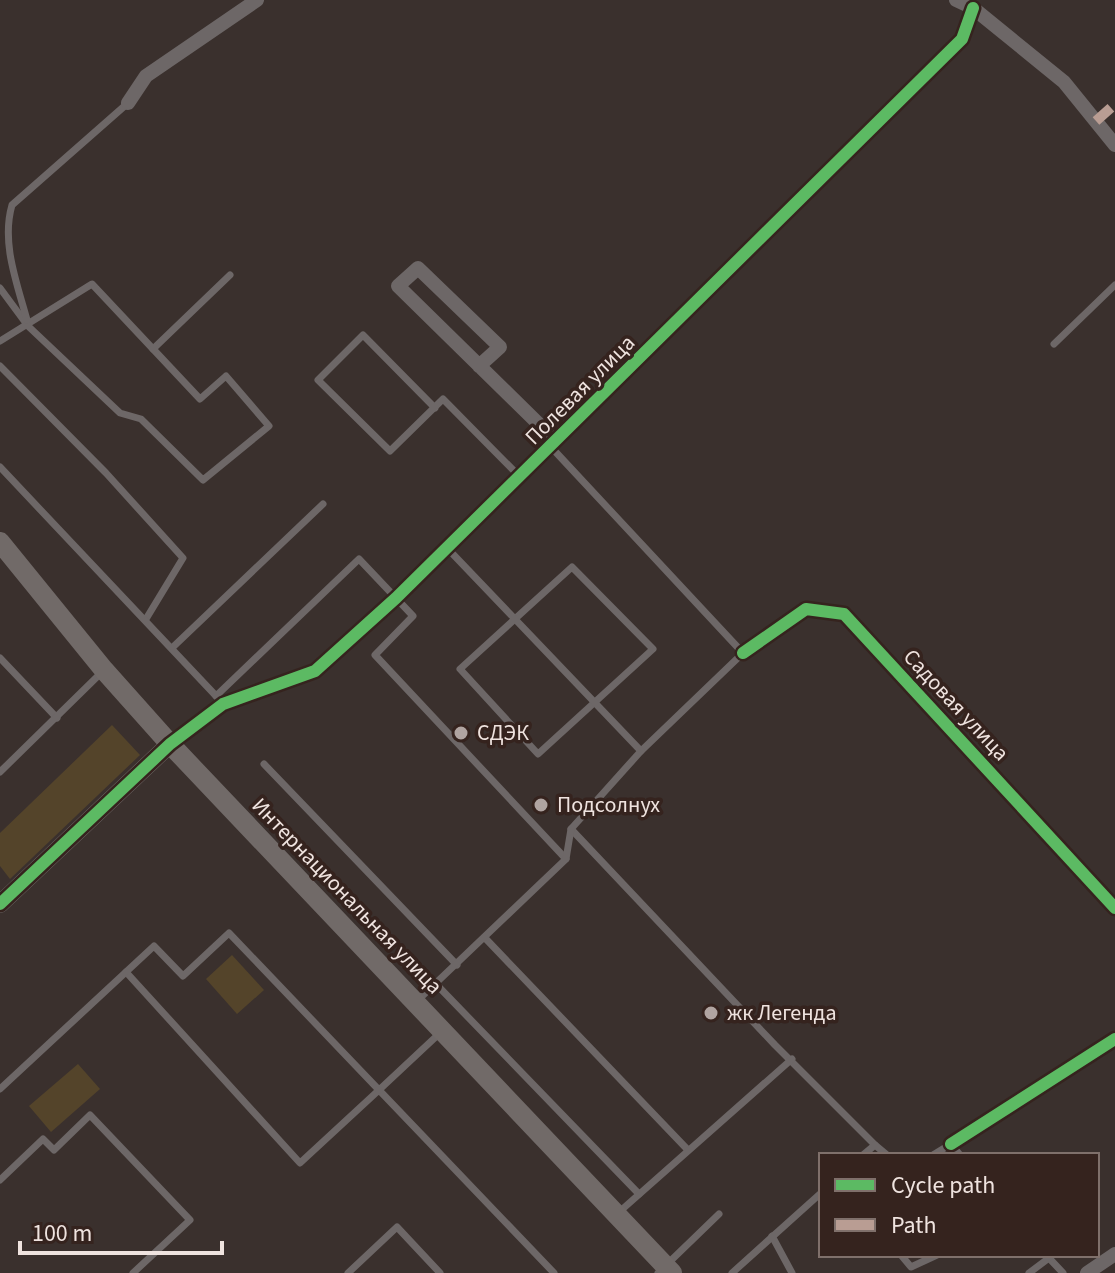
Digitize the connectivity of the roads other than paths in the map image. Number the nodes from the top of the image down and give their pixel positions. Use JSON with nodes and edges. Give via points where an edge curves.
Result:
{"nodes":[{"id":1,"x":257,"y":0,"type":"edge"},
{"id":2,"x":957,"y":0,"type":"edge"},
{"id":3,"x":973,"y":8,"type":"junction"},
{"id":4,"x":128,"y":103,"type":"joint"},
{"id":5,"x":1115,"y":145,"type":"edge"},
{"id":6,"x":230,"y":275,"type":"dead end"},
{"id":7,"x":1115,"y":285,"type":"edge"},
{"id":8,"x":0,"y":288,"type":"edge"},
{"id":9,"x":28,"y":326,"type":"junction"},
{"id":10,"x":0,"y":341,"type":"edge"},
{"id":11,"x":1054,"y":344,"type":"dead end"},
{"id":12,"x":153,"y":349,"type":"junction"},
{"id":13,"x":0,"y":366,"type":"edge"},
{"id":14,"x":479,"y":366,"type":"junction"},
{"id":15,"x":435,"y":408,"type":"junction"},
{"id":16,"x":554,"y":444,"type":"junction"},
{"id":17,"x":0,"y":467,"type":"edge"},
{"id":18,"x":520,"y":477,"type":"junction"},
{"id":19,"x":323,"y":504,"type":"dead end"},
{"id":20,"x":0,"y":542,"type":"edge"},
{"id":21,"x":448,"y":549,"type":"junction"},
{"id":22,"x":396,"y":598,"type":"junction"},
{"id":23,"x":146,"y":619,"type":"junction"},
{"id":24,"x":512,"y":619,"type":"junction"},
{"id":25,"x":173,"y":647,"type":"junction"},
{"id":26,"x":743,"y":653,"type":"junction"},
{"id":27,"x":0,"y":658,"type":"edge"},
{"id":28,"x":104,"y":670,"type":"junction"},
{"id":29,"x":219,"y":700,"type":"junction"},
{"id":30,"x":593,"y":702,"type":"junction"},
{"id":31,"x":57,"y":718,"type":"junction"},
{"id":32,"x":170,"y":744,"type":"junction"},
{"id":33,"x":641,"y":751,"type":"junction"},
{"id":34,"x":264,"y":764,"type":"dead end"},
{"id":35,"x":0,"y":772,"type":"edge"},
{"id":36,"x":571,"y":829,"type":"junction"},
{"id":37,"x":566,"y":859,"type":"junction"},
{"id":38,"x":1,"y":901,"type":"edge"},
{"id":39,"x":1115,"y":908,"type":"edge"},
{"id":40,"x":486,"y":939,"type":"junction"},
{"id":41,"x":457,"y":965,"type":"junction"},
{"id":42,"x":126,"y":972,"type":"junction"},
{"id":43,"x":436,"y":984,"type":"junction"},
{"id":44,"x":416,"y":1002,"type":"junction"},
{"id":45,"x":442,"y":1031,"type":"junction"},
{"id":46,"x":1115,"y":1039,"type":"edge"},
{"id":47,"x":792,"y":1059,"type":"junction"},
{"id":48,"x":0,"y":1089,"type":"edge"},
{"id":49,"x":379,"y":1090,"type":"junction"},
{"id":50,"x":875,"y":1145,"type":"junction"},
{"id":51,"x":687,"y":1149,"type":"junction"},
{"id":52,"x":956,"y":1149,"type":"edge"},
{"id":53,"x":865,"y":1153,"type":"edge"},
{"id":54,"x":885,"y":1153,"type":"edge"},
{"id":55,"x":0,"y":1180,"type":"edge"},
{"id":56,"x":639,"y":1194,"type":"junction"},
{"id":57,"x":819,"y":1195,"type":"edge"},
{"id":58,"x":719,"y":1214,"type":"dead end"},
{"id":59,"x":616,"y":1215,"type":"junction"},
{"id":60,"x":772,"y":1236,"type":"junction"},
{"id":61,"x":1115,"y":1254,"type":"edge"},
{"id":62,"x":903,"y":1257,"type":"edge"},
{"id":63,"x":933,"y":1257,"type":"edge"},
{"id":64,"x":1047,"y":1257,"type":"edge"},
{"id":65,"x":1049,"y":1257,"type":"edge"},
{"id":66,"x":665,"y":1271,"type":"edge"},
{"id":67,"x":133,"y":1273,"type":"edge"},
{"id":68,"x":348,"y":1273,"type":"edge"},
{"id":69,"x":440,"y":1273,"type":"edge"},
{"id":70,"x":554,"y":1273,"type":"edge"},
{"id":71,"x":732,"y":1273,"type":"edge"},
{"id":72,"x":792,"y":1273,"type":"edge"},
{"id":73,"x":1029,"y":1273,"type":"edge"},
{"id":74,"x":1063,"y":1273,"type":"edge"},
{"id":75,"x":1087,"y":1273,"type":"edge"}],
"edges":[{"from":1,"to":4,"type":"street","via":[[146,76]]},
{"from":2,"to":3,"type":"street"},
{"from":3,"to":5,"type":"street","via":[[1064,82]]},
{"from":3,"to":16,"type":"street","name":"Полевая улица","via":[[962,39]]},
{"from":4,"to":9,"type":"lane","via":[[12,205],[7,221],[10,253]]},
{"from":6,"to":12,"type":"lane"},
{"from":7,"to":11,"type":"lane"},
{"from":8,"to":9,"type":"lane"},
{"from":9,"to":10,"type":"lane"},
{"from":9,"to":12,"type":"lane","via":[[92,284]]},
{"from":9,"to":12,"type":"lane","via":[[120,413],[141,419],[203,480],[269,426],[226,376],[200,399]]},
{"from":13,"to":23,"type":"lane","via":[[183,558]]},
{"from":14,"to":14,"type":"street","via":[[398,286],[418,268],[500,347]]},
{"from":14,"to":16,"type":"street"},
{"from":15,"to":15,"type":"lane","via":[[363,335],[318,380],[390,451]]},
{"from":15,"to":18,"type":"lane","via":[[443,399]]},
{"from":16,"to":18,"type":"street","name":"Полевая улица"},
{"from":16,"to":26,"type":"lane"},
{"from":17,"to":23,"type":"lane"},
{"from":18,"to":21,"type":"street","name":"Полевая улица"},
{"from":19,"to":25,"type":"lane"},
{"from":20,"to":28,"type":"main road","name":"Интернациональная улица"},
{"from":21,"to":22,"type":"street","name":"Полевая улица"},
{"from":21,"to":24,"type":"lane"},
{"from":22,"to":29,"type":"street","name":"Полевая улица","via":[[315,671]]},
{"from":22,"to":29,"type":"lane","via":[[359,559]]},
{"from":22,"to":37,"type":"lane","via":[[413,616],[375,655]]},
{"from":23,"to":25,"type":"lane"},
{"from":24,"to":30,"type":"lane"},
{"from":24,"to":30,"type":"lane","via":[[460,669],[538,754]]},
{"from":24,"to":30,"type":"lane","via":[[572,567],[653,649]]},
{"from":25,"to":29,"type":"lane"},
{"from":26,"to":33,"type":"lane"},
{"from":26,"to":39,"type":"street","name":"Садовая улица","via":[[806,609],[844,614]]},
{"from":27,"to":31,"type":"lane"},
{"from":28,"to":31,"type":"lane"},
{"from":28,"to":32,"type":"main road","name":"Интернациональная улица"},
{"from":29,"to":32,"type":"street","name":"Полевая улица"},
{"from":30,"to":33,"type":"lane"},
{"from":31,"to":35,"type":"lane"},
{"from":32,"to":38,"type":"street"},
{"from":32,"to":44,"type":"main road","name":"Интернациональная улица"},
{"from":33,"to":36,"type":"lane"},
{"from":34,"to":41,"type":"lane"},
{"from":36,"to":37,"type":"lane"},
{"from":36,"to":47,"type":"lane"},
{"from":37,"to":40,"type":"lane"},
{"from":40,"to":41,"type":"lane"},
{"from":40,"to":51,"type":"lane"},
{"from":41,"to":43,"type":"lane"},
{"from":42,"to":48,"type":"lane"},
{"from":42,"to":49,"type":"lane","via":[[154,946],[183,976],[229,933]]},
{"from":42,"to":49,"type":"lane","via":[[300,1163]]},
{"from":43,"to":44,"type":"lane"},
{"from":43,"to":56,"type":"lane"},
{"from":44,"to":45,"type":"main road","name":"Интернациональная улица"},
{"from":45,"to":49,"type":"lane"},
{"from":45,"to":59,"type":"main road","name":"Интернациональная улица"},
{"from":46,"to":52,"type":"street"},
{"from":47,"to":50,"type":"lane"},
{"from":47,"to":51,"type":"lane"},
{"from":49,"to":70,"type":"lane"},
{"from":50,"to":53,"type":"lane"},
{"from":50,"to":54,"type":"lane"},
{"from":51,"to":56,"type":"lane"},
{"from":55,"to":67,"type":"lane","via":[[43,1139],[54,1150],[90,1115],[190,1220]]},
{"from":56,"to":59,"type":"lane"},
{"from":57,"to":60,"type":"lane"},
{"from":58,"to":66,"type":"lane"},
{"from":59,"to":66,"type":"main road","name":"Интернациональная улица"},
{"from":60,"to":71,"type":"lane"},
{"from":60,"to":72,"type":"lane"},
{"from":61,"to":75,"type":"street"},
{"from":62,"to":63,"type":"lane","via":[[911,1267]]},
{"from":64,"to":73,"type":"lane"},
{"from":65,"to":74,"type":"lane"},
{"from":68,"to":69,"type":"lane","via":[[397,1227]]}]}
